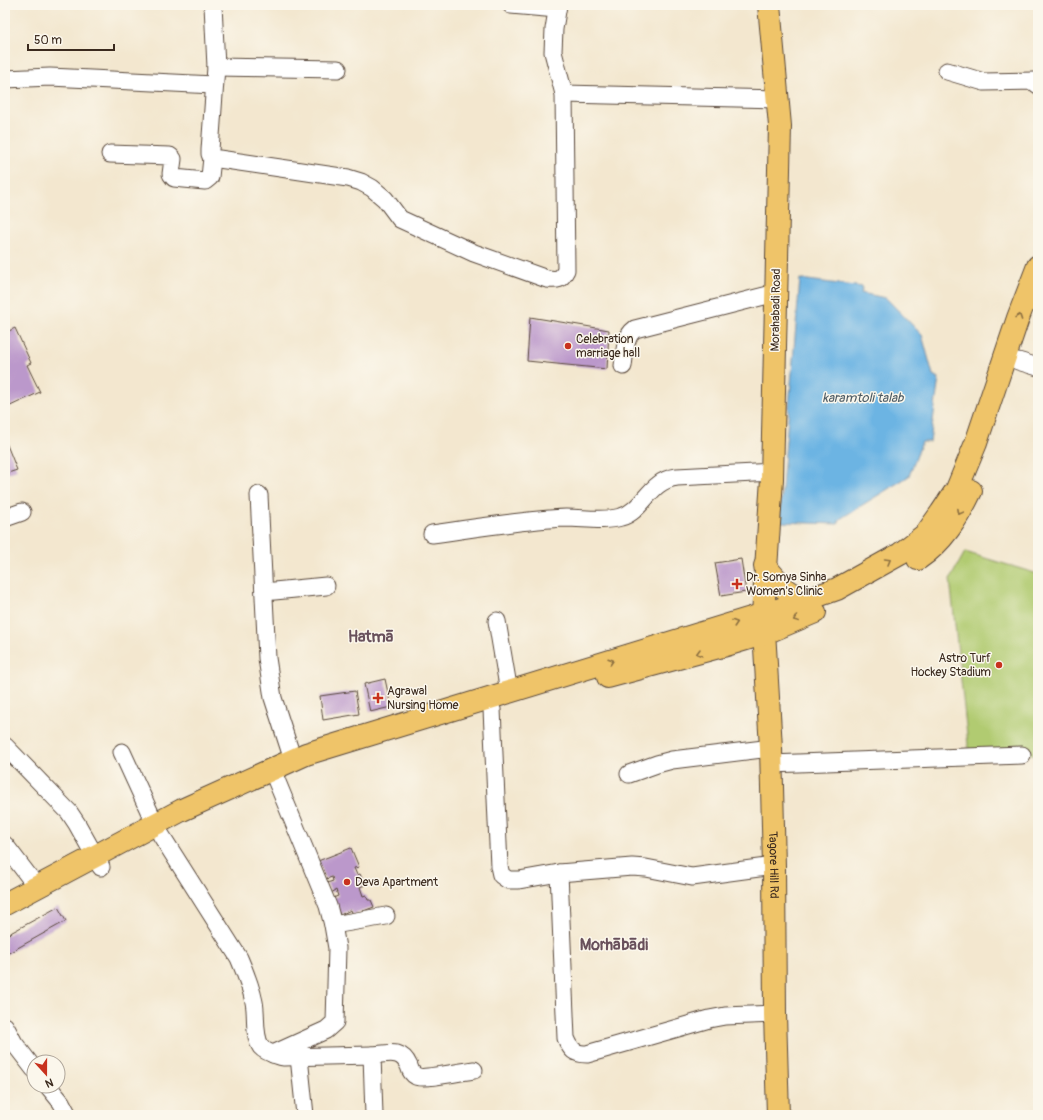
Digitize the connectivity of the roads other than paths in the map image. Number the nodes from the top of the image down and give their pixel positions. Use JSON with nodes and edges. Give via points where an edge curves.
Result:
{"nodes":[{"id":1,"x":213,"y":5,"type":"edge"},
{"id":2,"x":511,"y":5,"type":"edge"},
{"id":3,"x":769,"y":5,"type":"edge"},
{"id":4,"x":558,"y":7,"type":"edge"},
{"id":5,"x":216,"y":67,"type":"junction"},
{"id":6,"x":338,"y":69,"type":"dead end"},
{"id":7,"x":947,"y":71,"type":"dead end"},
{"id":8,"x":5,"y":79,"type":"edge"},
{"id":9,"x":214,"y":85,"type":"junction"},
{"id":10,"x":1038,"y":85,"type":"edge"},
{"id":11,"x":564,"y":94,"type":"junction"},
{"id":12,"x":777,"y":99,"type":"junction"},
{"id":13,"x":110,"y":154,"type":"dead end"},
{"id":14,"x":212,"y":158,"type":"junction"},
{"id":15,"x":1038,"y":266,"type":"edge"},
{"id":16,"x":776,"y":293,"type":"junction"},
{"id":17,"x":1038,"y":305,"type":"edge"},
{"id":18,"x":1018,"y":361,"type":"junction"},
{"id":19,"x":623,"y":366,"type":"dead end"},
{"id":20,"x":1038,"y":367,"type":"edge"},
{"id":21,"x":772,"y":472,"type":"junction"},
{"id":22,"x":259,"y":495,"type":"dead end"},
{"id":23,"x":22,"y":512,"type":"dead end"},
{"id":24,"x":5,"y":518,"type":"edge"},
{"id":25,"x":432,"y":534,"type":"dead end"},
{"id":26,"x":765,"y":566,"type":"junction"},
{"id":27,"x":326,"y":586,"type":"dead end"},
{"id":28,"x":264,"y":592,"type":"junction"},
{"id":29,"x":804,"y":600,"type":"junction"},
{"id":30,"x":497,"y":622,"type":"dead end"},
{"id":31,"x":763,"y":624,"type":"junction"},
{"id":32,"x":509,"y":692,"type":"junction"},
{"id":33,"x":492,"y":709,"type":"junction"},
{"id":34,"x":5,"y":746,"type":"edge"},
{"id":35,"x":122,"y":752,"type":"dead end"},
{"id":36,"x":1022,"y":755,"type":"dead end"},
{"id":37,"x":770,"y":756,"type":"junction"},
{"id":38,"x":293,"y":760,"type":"junction"},
{"id":39,"x":629,"y":774,"type":"dead end"},
{"id":40,"x":275,"y":777,"type":"junction"},
{"id":41,"x":158,"y":829,"type":"junction"},
{"id":42,"x":5,"y":845,"type":"edge"},
{"id":43,"x":98,"y":862,"type":"junction"},
{"id":44,"x":774,"y":866,"type":"junction"},
{"id":45,"x":559,"y":873,"type":"junction"},
{"id":46,"x":37,"y":886,"type":"junction"},
{"id":47,"x":5,"y":904,"type":"edge"},
{"id":48,"x":386,"y":916,"type":"dead end"},
{"id":49,"x":5,"y":917,"type":"edge"},
{"id":50,"x":333,"y":925,"type":"junction"},
{"id":51,"x":775,"y":1014,"type":"junction"},
{"id":52,"x":5,"y":1026,"type":"edge"},
{"id":53,"x":273,"y":1054,"type":"junction"},
{"id":54,"x":372,"y":1055,"type":"junction"},
{"id":55,"x":299,"y":1057,"type":"junction"},
{"id":56,"x":26,"y":1059,"type":"edge"},
{"id":57,"x":474,"y":1070,"type":"dead end"},
{"id":58,"x":54,"y":1094,"type":"edge"},
{"id":59,"x":68,"y":1115,"type":"edge"},
{"id":60,"x":305,"y":1115,"type":"edge"},
{"id":61,"x":374,"y":1115,"type":"edge"},
{"id":62,"x":778,"y":1115,"type":"edge"}],
"edges":[{"from":1,"to":5,"type":"street"},
{"from":2,"to":4,"type":"street"},
{"from":3,"to":12,"type":"main road","name":"Morahabadi Road"},
{"from":4,"to":11,"type":"street","via":[[553,52]]},
{"from":5,"to":6,"type":"street"},
{"from":5,"to":9,"type":"street"},
{"from":7,"to":10,"type":"street","via":[[984,82],[1034,81]]},
{"from":8,"to":9,"type":"street","via":[[50,78]]},
{"from":9,"to":14,"type":"street","via":[[210,150]]},
{"from":11,"to":12,"type":"street"},
{"from":11,"to":14,"type":"street","via":[[566,270],[557,280],[547,279],[474,253],[400,219],[385,199],[361,182]]},
{"from":12,"to":16,"type":"main road","name":"Morahabadi Road","via":[[780,126]]},
{"from":13,"to":14,"type":"street","via":[[170,156],[174,161],[171,174],[174,178],[205,181],[210,177]]},
{"from":29,"to":15,"type":"main road","one_way":true,"via":[[837,589],[900,554],[926,534],[942,513],[957,489],[976,443]]},
{"from":16,"to":19,"type":"street","via":[[636,329],[627,337]]},
{"from":16,"to":21,"type":"main road","name":"Morahabadi Road"},
{"from":17,"to":18,"type":"main road"},
{"from":18,"to":20,"type":"street"},
{"from":18,"to":31,"type":"main road","one_way":true,"via":[[971,492],[941,540],[923,556],[899,571],[838,602]]},
{"from":21,"to":25,"type":"street","via":[[667,479],[657,485],[629,514],[613,519],[567,518]]},
{"from":21,"to":26,"type":"main road","name":"Morahabadi Road"},
{"from":22,"to":28,"type":"street"},
{"from":23,"to":24,"type":"street"},
{"from":26,"to":29,"type":"main road","via":[[784,588]]},
{"from":26,"to":31,"type":"main road","name":"Morahabadi Road"},
{"from":27,"to":28,"type":"street"},
{"from":28,"to":38,"type":"street","via":[[267,658],[273,698]]},
{"from":29,"to":31,"type":"main road"},
{"from":30,"to":32,"type":"street"},
{"from":32,"to":31,"type":"main road","one_way":true},
{"from":31,"to":33,"type":"main road","one_way":true,"via":[[723,646]]},
{"from":31,"to":37,"type":"main road","name":"Tagore Hill Rd"},
{"from":32,"to":38,"type":"main road"},
{"from":33,"to":40,"type":"main road","via":[[309,762]]},
{"from":33,"to":45,"type":"street","via":[[498,866],[501,875],[508,880],[519,880]]},
{"from":34,"to":43,"type":"street","via":[[69,812]]},
{"from":35,"to":41,"type":"street"},
{"from":36,"to":37,"type":"street"},
{"from":37,"to":39,"type":"street","via":[[672,760]]},
{"from":37,"to":44,"type":"main road","name":"Tagore Hill Rd"},
{"from":38,"to":41,"type":"main road","via":[[182,810]]},
{"from":40,"to":41,"type":"main road"},
{"from":40,"to":50,"type":"street","via":[[328,906]]},
{"from":41,"to":43,"type":"main road"},
{"from":41,"to":53,"type":"street","via":[[238,958],[248,978],[254,1002],[257,1038],[262,1048]]},
{"from":42,"to":46,"type":"street"},
{"from":43,"to":46,"type":"main road"},
{"from":43,"to":49,"type":"main road"},
{"from":44,"to":45,"type":"street","via":[[692,877],[632,867]]},
{"from":44,"to":51,"type":"main road","name":"Tagore Hill Rd"},
{"from":45,"to":51,"type":"street","via":[[566,1038],[570,1048],[578,1054],[587,1054],[709,1019]]},
{"from":46,"to":47,"type":"main road"},
{"from":48,"to":50,"type":"street"},
{"from":50,"to":53,"type":"street","via":[[337,948],[335,1022],[326,1030]]},
{"from":51,"to":62,"type":"main road","name":"Tagore Hill Rd"},
{"from":52,"to":56,"type":"street"},
{"from":53,"to":55,"type":"street"},
{"from":54,"to":55,"type":"street"},
{"from":54,"to":57,"type":"street","via":[[400,1054],[416,1076],[426,1077]]},
{"from":54,"to":61,"type":"street"},
{"from":55,"to":60,"type":"street"},
{"from":58,"to":59,"type":"street"}]}
